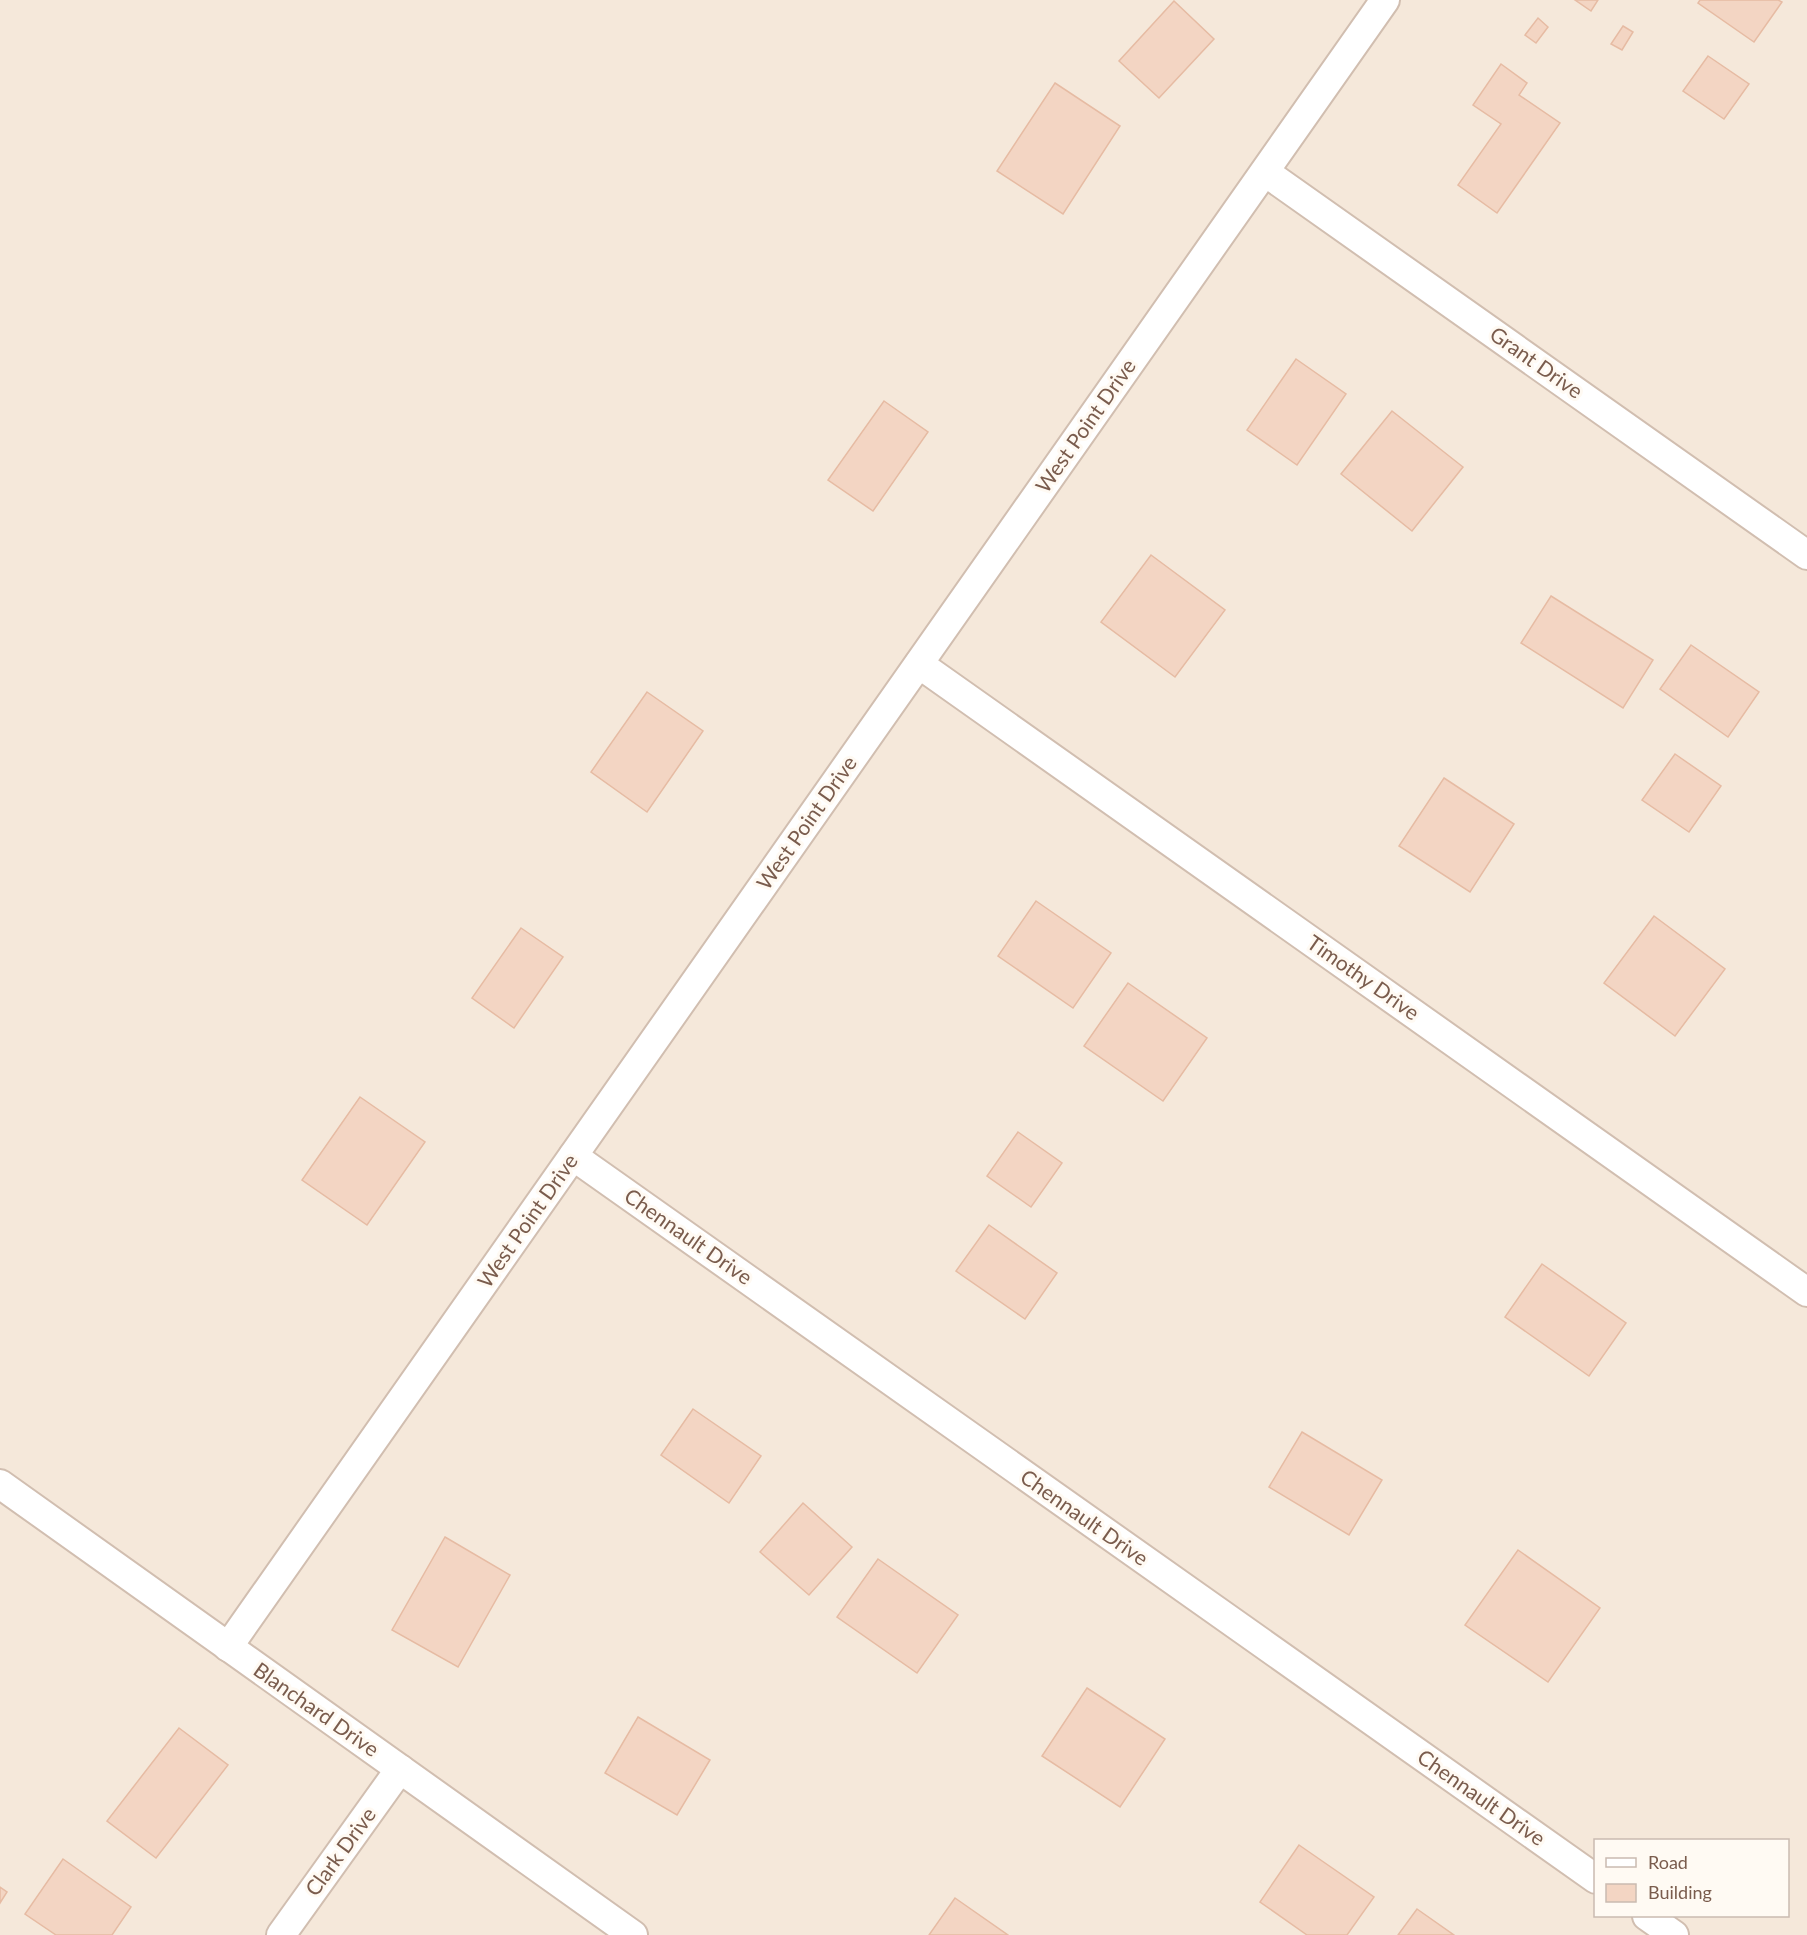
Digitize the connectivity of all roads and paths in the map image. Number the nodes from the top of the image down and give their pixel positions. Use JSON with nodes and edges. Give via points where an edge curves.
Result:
{"nodes":[{"id":1,"x":1385,"y":0,"type":"edge"},
{"id":2,"x":1265,"y":172,"type":"junction"},
{"id":3,"x":1807,"y":555,"type":"edge"},
{"id":4,"x":919,"y":664,"type":"junction"},
{"id":5,"x":573,"y":1156,"type":"junction"},
{"id":6,"x":1807,"y":1292,"type":"edge"},
{"id":7,"x":0,"y":1484,"type":"edge"},
{"id":8,"x":228,"y":1647,"type":"junction"},
{"id":9,"x":400,"y":1769,"type":"junction"},
{"id":10,"x":1594,"y":1878,"type":"edge"},
{"id":11,"x":1648,"y":1917,"type":"edge"},
{"id":12,"x":281,"y":1935,"type":"edge"},
{"id":13,"x":633,"y":1935,"type":"edge"},
{"id":14,"x":1674,"y":1935,"type":"edge"}],
"edges":[{"from":1,"to":2,"type":"street","name":"West Point Drive"},
{"from":2,"to":3,"type":"street","name":"Grant Drive"},
{"from":2,"to":4,"type":"street","name":"West Point Drive"},
{"from":4,"to":5,"type":"street","name":"West Point Drive"},
{"from":4,"to":6,"type":"street","name":"Timothy Drive"},
{"from":5,"to":8,"type":"street","name":"West Point Drive"},
{"from":5,"to":10,"type":"street","name":"Chennault Drive"},
{"from":7,"to":8,"type":"street","name":"Blanchard Drive"},
{"from":8,"to":9,"type":"street","name":"Blanchard Drive"},
{"from":9,"to":12,"type":"street","name":"Clark Drive"},
{"from":9,"to":13,"type":"street","name":"Blanchard Drive"},
{"from":11,"to":14,"type":"street"}]}
